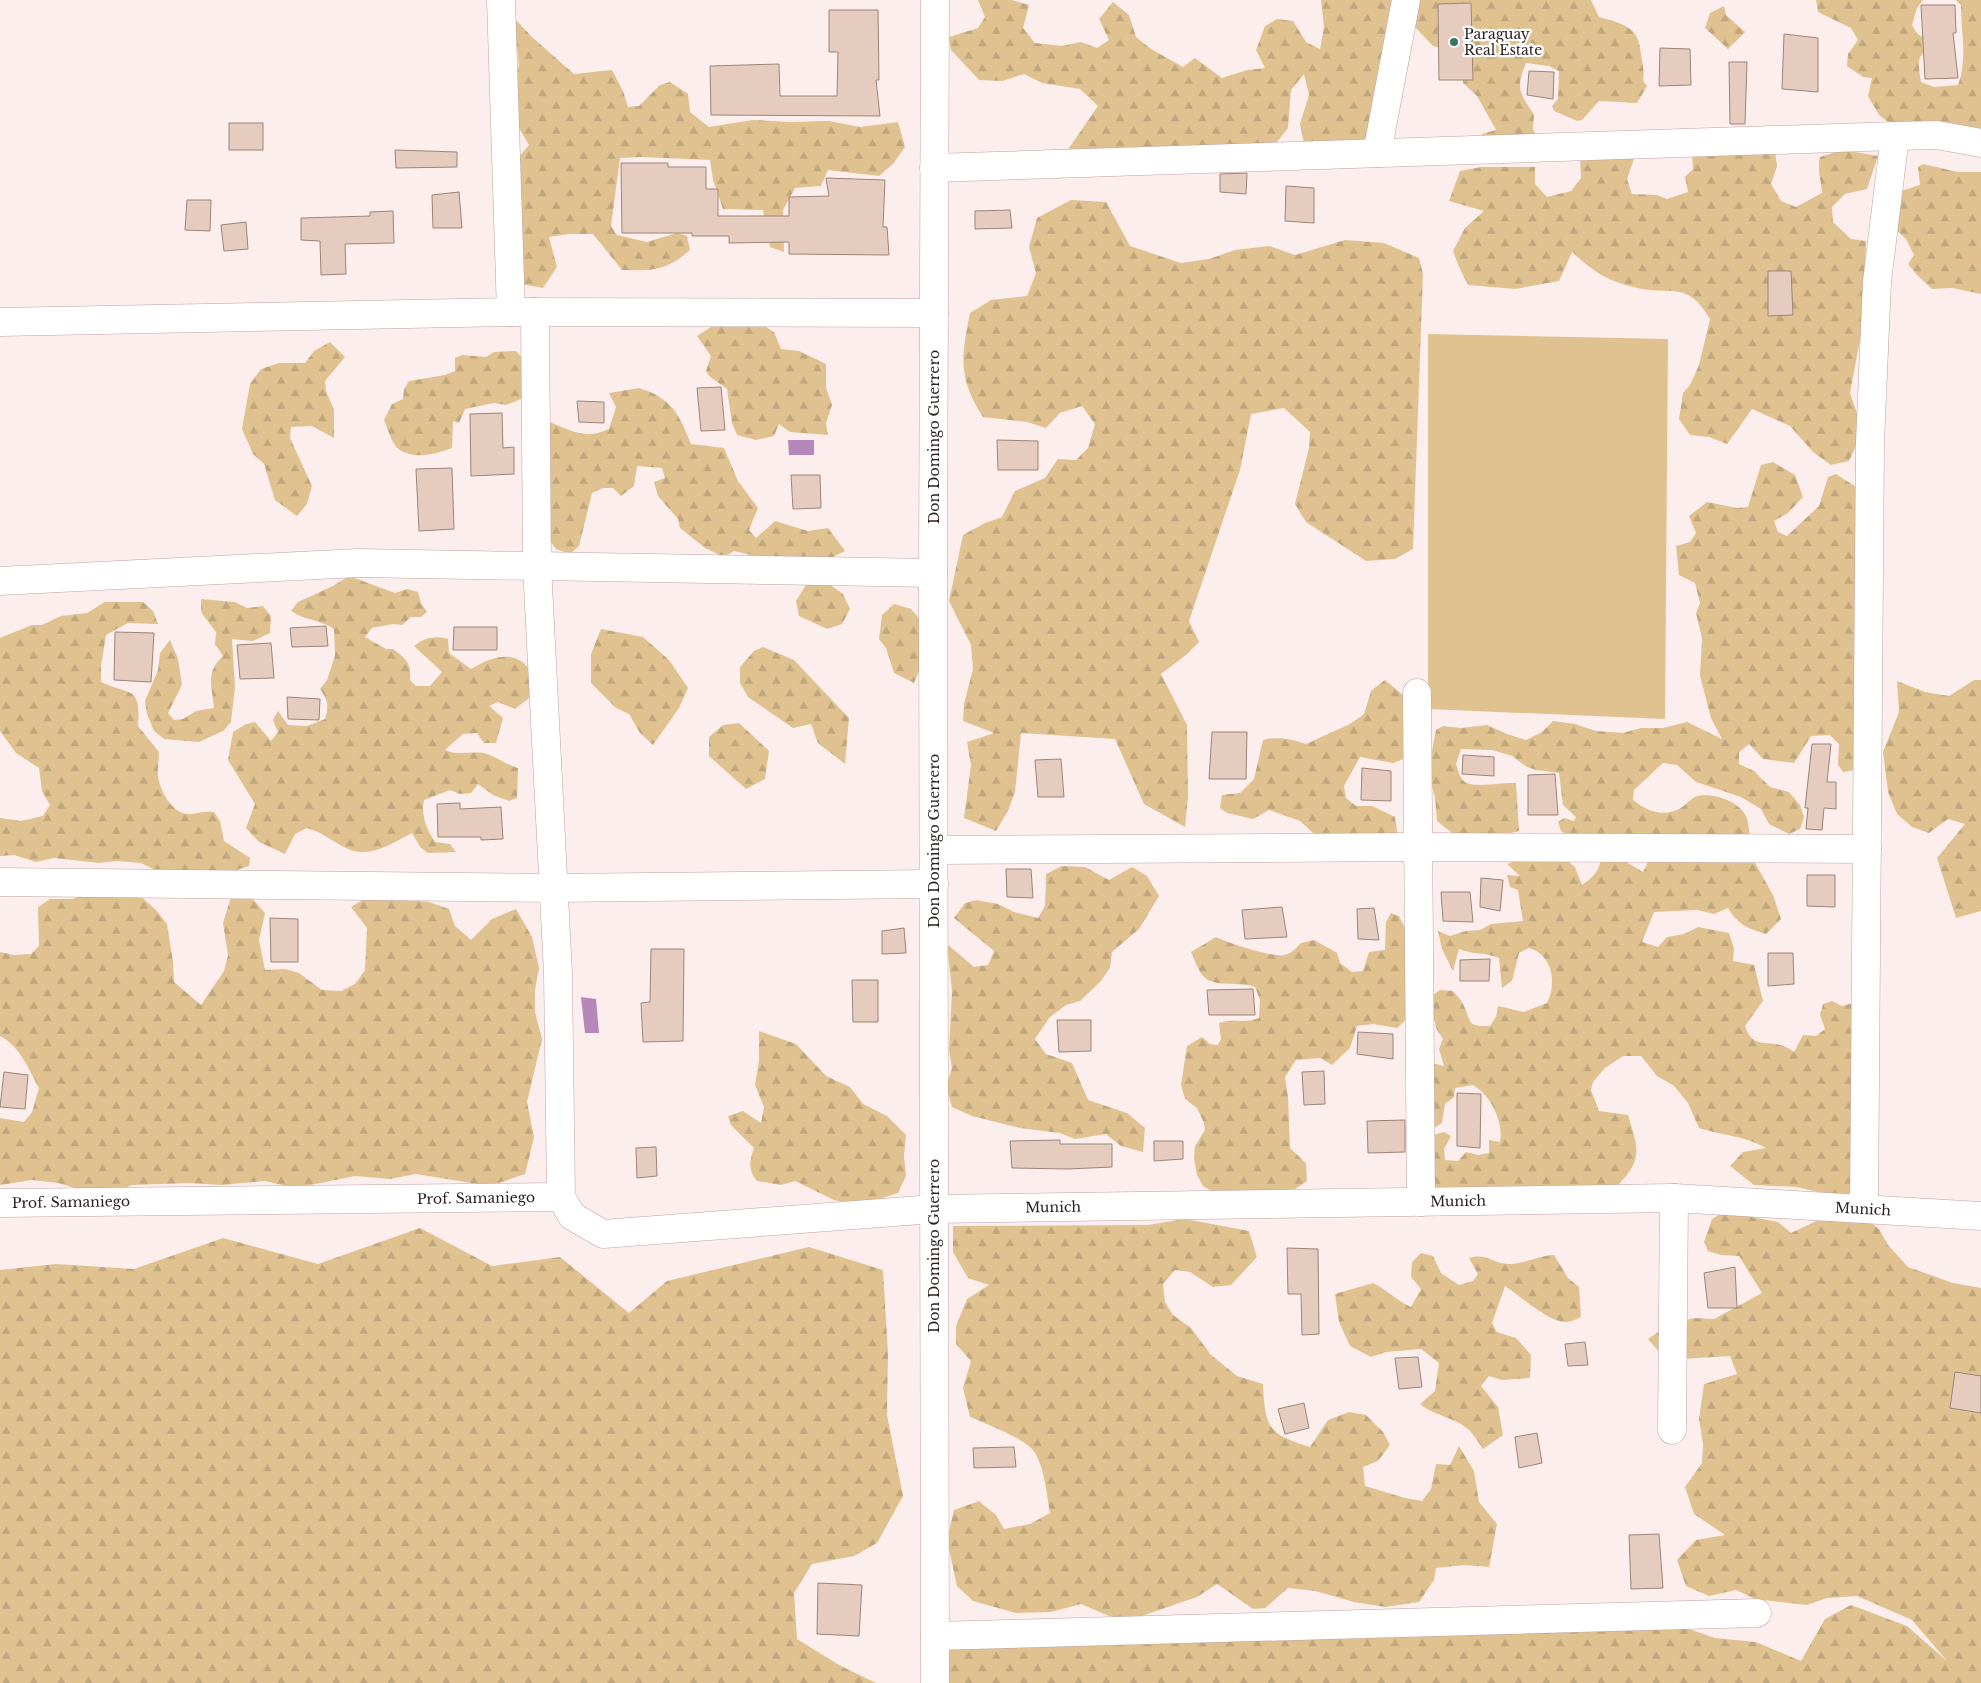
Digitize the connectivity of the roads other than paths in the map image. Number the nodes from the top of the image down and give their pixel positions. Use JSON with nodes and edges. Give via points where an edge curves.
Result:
{"nodes":[{"id":1,"x":501,"y":0,"type":"edge"},
{"id":2,"x":935,"y":0,"type":"edge"},
{"id":3,"x":1406,"y":0,"type":"edge"},
{"id":4,"x":1894,"y":136,"type":"junction"},
{"id":5,"x":1981,"y":143,"type":"edge"},
{"id":6,"x":1377,"y":154,"type":"junction"},
{"id":7,"x":934,"y":168,"type":"junction"},
{"id":8,"x":523,"y":312,"type":"junction"},
{"id":9,"x":934,"y":313,"type":"junction"},
{"id":10,"x":0,"y":322,"type":"edge"},
{"id":11,"x":537,"y":566,"type":"junction"},
{"id":12,"x":933,"y":574,"type":"junction"},
{"id":13,"x":0,"y":581,"type":"edge"},
{"id":14,"x":1417,"y":693,"type":"dead end"},
{"id":15,"x":1418,"y":847,"type":"junction"},
{"id":16,"x":1867,"y":849,"type":"junction"},
{"id":17,"x":934,"y":850,"type":"junction"},
{"id":18,"x":0,"y":882,"type":"edge"},
{"id":19,"x":934,"y":884,"type":"junction"},
{"id":20,"x":553,"y":888,"type":"junction"},
{"id":21,"x":561,"y":1197,"type":"junction"},
{"id":22,"x":1674,"y":1198,"type":"junction"},
{"id":23,"x":1421,"y":1202,"type":"junction"},
{"id":24,"x":0,"y":1203,"type":"edge"},
{"id":25,"x":934,"y":1209,"type":"junction"},
{"id":26,"x":1864,"y":1209,"type":"junction"},
{"id":27,"x":1981,"y":1216,"type":"edge"},
{"id":28,"x":1672,"y":1430,"type":"dead end"},
{"id":29,"x":1757,"y":1613,"type":"dead end"},
{"id":30,"x":935,"y":1636,"type":"junction"},
{"id":31,"x":935,"y":1683,"type":"edge"}],
"edges":[{"from":1,"to":8,"type":"street"},
{"from":2,"to":7,"type":"street","name":"Don Domingo Guerrero"},
{"from":3,"to":6,"type":"street"},
{"from":4,"to":5,"type":"street","via":[[1937,135]]},
{"from":4,"to":6,"type":"street"},
{"from":4,"to":16,"type":"street","via":[[1877,282],[1870,432]]},
{"from":6,"to":7,"type":"street"},
{"from":7,"to":9,"type":"street","name":"Don Domingo Guerrero"},
{"from":8,"to":9,"type":"street"},
{"from":8,"to":10,"type":"street"},
{"from":8,"to":11,"type":"street"},
{"from":9,"to":12,"type":"street","name":"Don Domingo Guerrero"},
{"from":11,"to":12,"type":"street"},
{"from":11,"to":13,"type":"street","via":[[358,563]]},
{"from":11,"to":20,"type":"street"},
{"from":12,"to":17,"type":"street","name":"Don Domingo Guerrero"},
{"from":14,"to":15,"type":"street"},
{"from":15,"to":16,"type":"street"},
{"from":15,"to":17,"type":"street"},
{"from":15,"to":23,"type":"street"},
{"from":16,"to":26,"type":"street"},
{"from":17,"to":19,"type":"street","name":"Don Domingo Guerrero"},
{"from":18,"to":20,"type":"street"},
{"from":19,"to":20,"type":"street"},
{"from":19,"to":25,"type":"street","name":"Don Domingo Guerrero"},
{"from":20,"to":21,"type":"street","via":[[558,983]]},
{"from":21,"to":24,"type":"street","name":"Prof. Samaniego"},
{"from":21,"to":25,"type":"street","via":[[572,1216],[604,1234]]},
{"from":22,"to":23,"type":"street","name":"Munich"},
{"from":22,"to":26,"type":"street","name":"Munich"},
{"from":22,"to":28,"type":"street"},
{"from":23,"to":25,"type":"street","name":"Munich"},
{"from":25,"to":30,"type":"street","name":"Don Domingo Guerrero"},
{"from":26,"to":27,"type":"street","name":"Munich"},
{"from":29,"to":30,"type":"street"},
{"from":30,"to":31,"type":"street","name":"Don Domingo Guerrero"}]}
